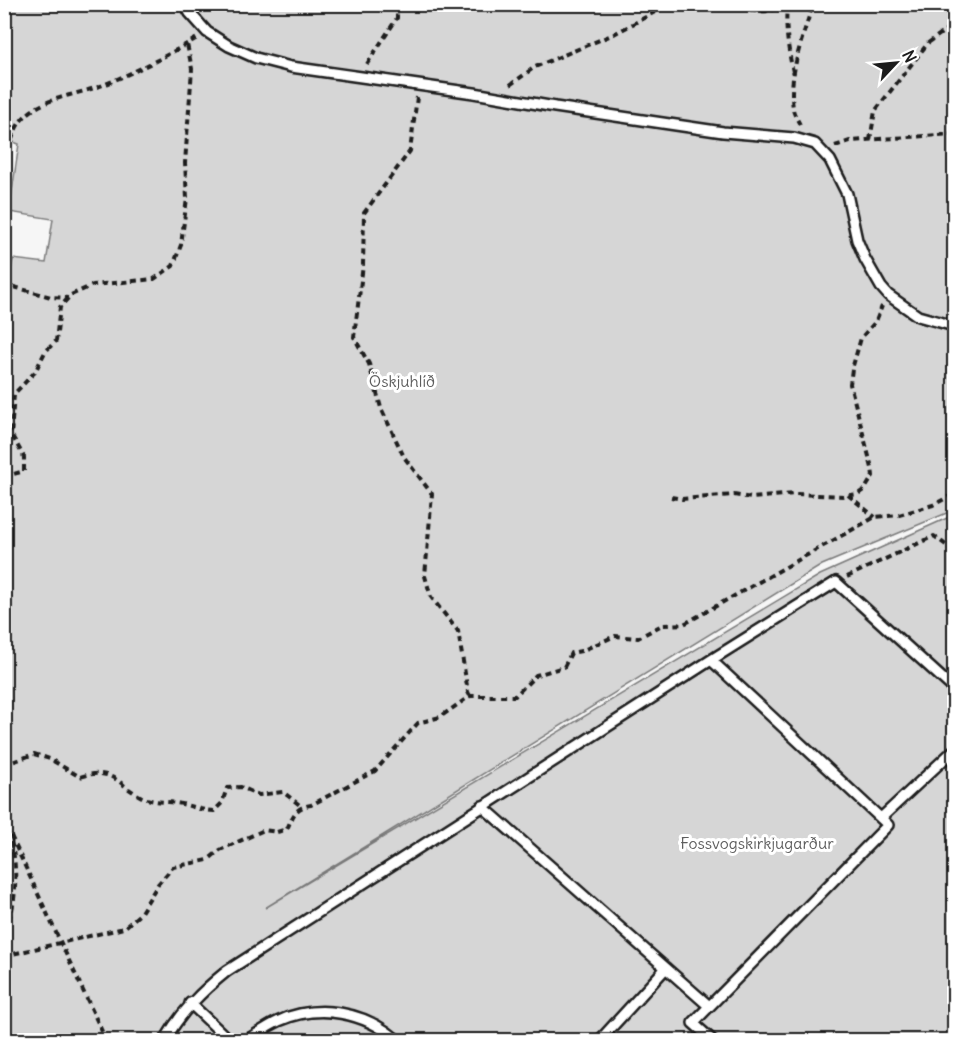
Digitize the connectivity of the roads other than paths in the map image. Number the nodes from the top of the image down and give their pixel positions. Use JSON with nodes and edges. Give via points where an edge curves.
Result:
{"nodes":[{"id":1,"x":185,"y":4,"type":"edge"},
{"id":2,"x":954,"y":326,"type":"edge"},
{"id":3,"x":711,"y":660,"type":"junction"},
{"id":4,"x":954,"y":689,"type":"edge"},
{"id":5,"x":954,"y":750,"type":"edge"},
{"id":6,"x":482,"y":806,"type":"junction"},
{"id":7,"x":881,"y":818,"type":"junction"},
{"id":8,"x":666,"y":968,"type":"junction"},
{"id":9,"x":190,"y":1003,"type":"junction"},
{"id":10,"x":710,"y":1006,"type":"junction"},
{"id":11,"x":165,"y":1041,"type":"edge"},
{"id":12,"x":229,"y":1041,"type":"edge"},
{"id":13,"x":247,"y":1041,"type":"edge"},
{"id":14,"x":397,"y":1041,"type":"edge"},
{"id":15,"x":600,"y":1041,"type":"edge"},
{"id":16,"x":712,"y":1041,"type":"edge"}],
"edges":[{"from":1,"to":2,"type":"lane","via":[[207,32],[229,46],[255,58],[291,67],[815,144],[830,160],[846,194],[865,259],[888,295],[918,316]]},
{"from":3,"to":4,"type":"lane","via":[[836,582]]},
{"from":3,"to":6,"type":"lane"},
{"from":3,"to":7,"type":"lane"},
{"from":5,"to":7,"type":"lane"},
{"from":6,"to":8,"type":"lane"},
{"from":6,"to":9,"type":"lane","via":[[226,971]]},
{"from":7,"to":10,"type":"lane","via":[[888,825]]},
{"from":8,"to":10,"type":"lane"},
{"from":8,"to":15,"type":"lane"},
{"from":9,"to":11,"type":"lane"},
{"from":9,"to":12,"type":"lane"},
{"from":10,"to":16,"type":"lane","via":[[693,1023]]},
{"from":13,"to":14,"type":"lane","via":[[293,1015],[331,1011],[351,1014],[384,1029]]}]}
